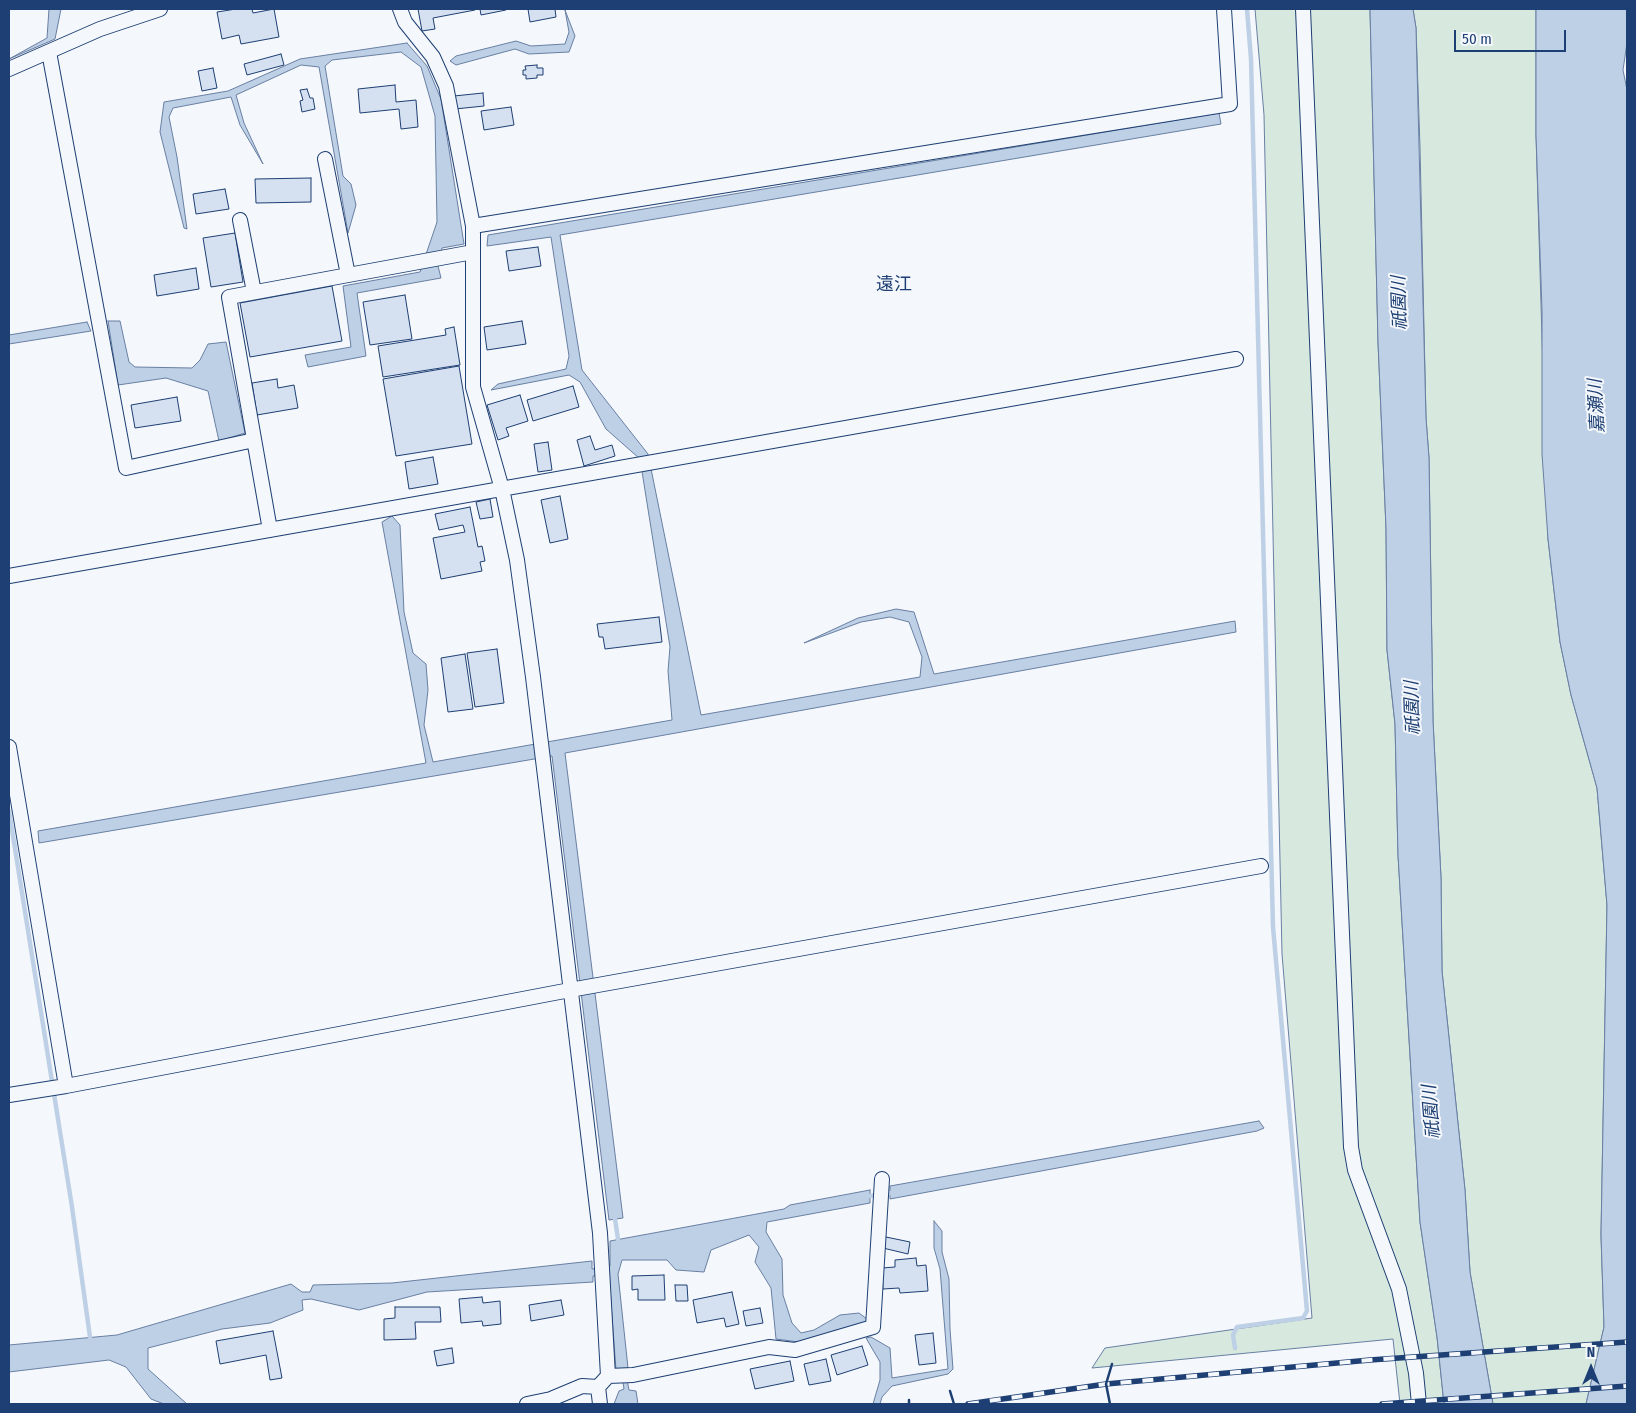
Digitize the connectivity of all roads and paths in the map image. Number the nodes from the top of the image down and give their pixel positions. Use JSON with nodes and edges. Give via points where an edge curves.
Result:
{"nodes":[{"id":1,"x":160,"y":9,"type":"edge"},
{"id":2,"x":400,"y":9,"type":"edge"},
{"id":3,"x":1224,"y":9,"type":"edge"},
{"id":4,"x":1303,"y":9,"type":"edge"},
{"id":5,"x":49,"y":52,"type":"junction"},
{"id":6,"x":9,"y":70,"type":"edge"},
{"id":7,"x":325,"y":159,"type":"dead end"},
{"id":8,"x":240,"y":220,"type":"dead end"},
{"id":9,"x":473,"y":226,"type":"junction"},
{"id":10,"x":473,"y":252,"type":"junction"},
{"id":11,"x":348,"y":275,"type":"junction"},
{"id":12,"x":254,"y":292,"type":"junction"},
{"id":13,"x":1236,"y":359,"type":"dead end"},
{"id":14,"x":254,"y":440,"type":"junction"},
{"id":15,"x":502,"y":489,"type":"junction"},
{"id":16,"x":270,"y":530,"type":"junction"},
{"id":17,"x":9,"y":576,"type":"edge"},
{"id":18,"x":9,"y":747,"type":"edge"},
{"id":19,"x":1261,"y":866,"type":"dead end"},
{"id":20,"x":574,"y":990,"type":"junction"},
{"id":21,"x":66,"y":1086,"type":"junction"},
{"id":22,"x":9,"y":1095,"type":"edge"},
{"id":23,"x":881,"y":1189,"type":"dead end"},
{"id":24,"x":613,"y":1376,"type":"junction"},
{"id":25,"x":598,"y":1387,"type":"junction"},
{"id":26,"x":526,"y":1404,"type":"edge"},
{"id":27,"x":600,"y":1404,"type":"edge"},
{"id":28,"x":1419,"y":1404,"type":"edge"}],
"edges":[{"from":1,"to":5,"type":"street","via":[[100,29]]},
{"from":2,"to":9,"type":"street","via":[[405,22],[433,57],[446,86]]},
{"from":3,"to":9,"type":"street","via":[[1230,104]]},
{"from":4,"to":28,"type":"street","via":[[1351,1148],[1399,1290]]},
{"from":5,"to":6,"type":"street"},
{"from":5,"to":14,"type":"street","via":[[126,468]]},
{"from":7,"to":11,"type":"street"},
{"from":8,"to":12,"type":"street"},
{"from":9,"to":10,"type":"street"},
{"from":10,"to":11,"type":"street"},
{"from":10,"to":15,"type":"street","via":[[474,387]]},
{"from":11,"to":12,"type":"street"},
{"from":12,"to":14,"type":"street","via":[[230,297]]},
{"from":13,"to":15,"type":"street"},
{"from":14,"to":16,"type":"street"},
{"from":15,"to":16,"type":"street"},
{"from":15,"to":20,"type":"street","via":[[517,560]]},
{"from":16,"to":17,"type":"street"},
{"from":18,"to":21,"type":"street"},
{"from":19,"to":20,"type":"street"},
{"from":20,"to":21,"type":"street"},
{"from":20,"to":24,"type":"street"},
{"from":21,"to":22,"type":"street"},
{"from":23,"to":24,"type":"street","via":[[873,1328],[795,1350],[769,1347],[633,1375]]},
{"from":24,"to":25,"type":"street"},
{"from":25,"to":26,"type":"street","via":[[582,1386],[551,1399]]},
{"from":25,"to":27,"type":"street"}]}
